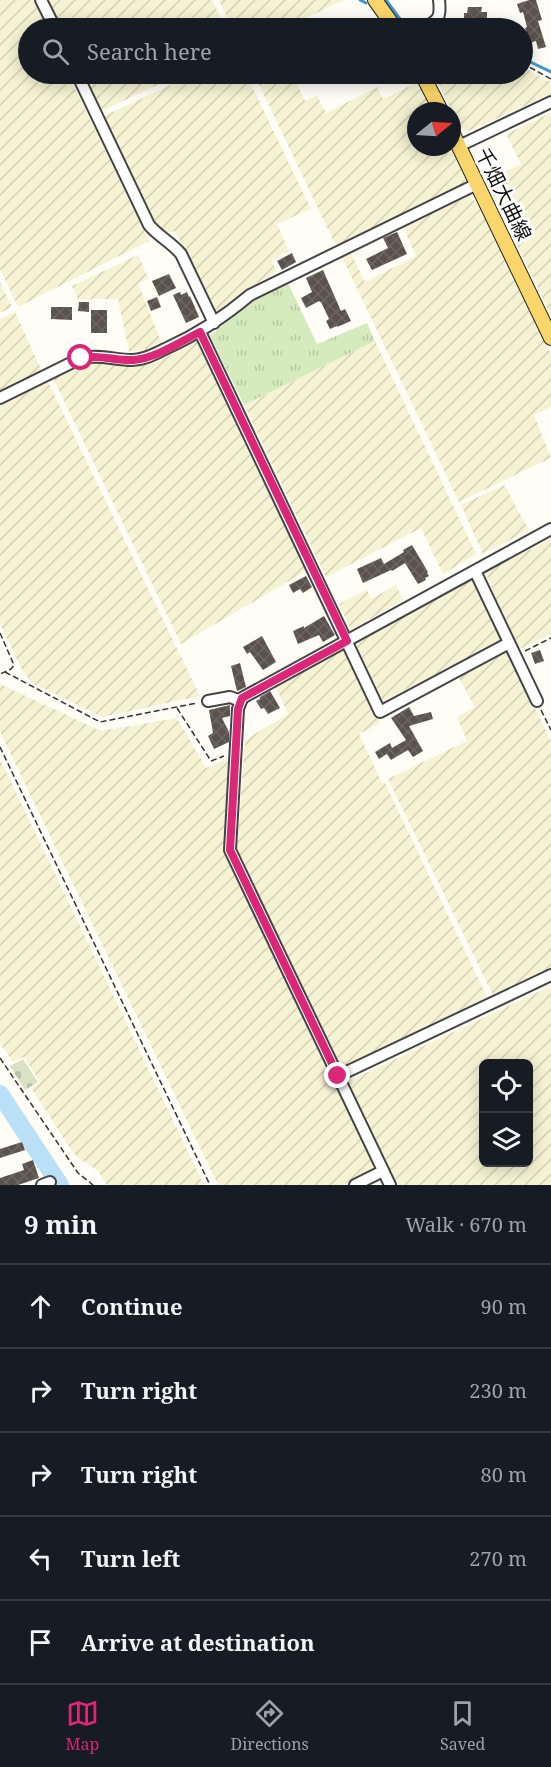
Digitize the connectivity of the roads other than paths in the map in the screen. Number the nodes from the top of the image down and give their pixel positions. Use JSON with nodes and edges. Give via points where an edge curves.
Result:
{"nodes":[{"id":1,"x":42,"y":0,"type":"edge"},
{"id":2,"x":375,"y":0,"type":"edge"},
{"id":3,"x":439,"y":0,"type":"edge"},
{"id":4,"x":50,"y":18,"type":"edge"},
{"id":5,"x":388,"y":18,"type":"edge"},
{"id":6,"x":438,"y":18,"type":"edge"},
{"id":7,"x":82,"y":84,"type":"edge"},
{"id":8,"x":427,"y":84,"type":"edge"},
{"id":9,"x":436,"y":102,"type":"edge"},
{"id":10,"x":551,"y":102,"type":"edge"},
{"id":11,"x":461,"y":145,"type":"edge"},
{"id":12,"x":461,"y":150,"type":"edge"},
{"id":13,"x":477,"y":184,"type":"junction"},
{"id":14,"x":214,"y":323,"type":"junction"},
{"id":15,"x":200,"y":332,"type":"junction"},
{"id":16,"x":551,"y":338,"type":"edge"},
{"id":17,"x":0,"y":399,"type":"edge"},
{"id":18,"x":551,"y":529,"type":"edge"},
{"id":19,"x":475,"y":571,"type":"junction"},
{"id":20,"x":347,"y":641,"type":"junction"},
{"id":21,"x":509,"y":643,"type":"junction"},
{"id":22,"x":208,"y":701,"type":"road end"},
{"id":23,"x":241,"y":701,"type":"junction"},
{"id":24,"x":537,"y":701,"type":"road end"},
{"id":25,"x":551,"y":975,"type":"edge"},
{"id":26,"x":338,"y":1076,"type":"junction"},
{"id":27,"x":383,"y":1171,"type":"junction"},
{"id":28,"x":355,"y":1185,"type":"edge"},
{"id":29,"x":390,"y":1185,"type":"edge"}],
"edges":[{"from":1,"to":4,"type":"street"},
{"from":2,"to":5,"type":"main road"},
{"from":3,"to":6,"type":"street"},
{"from":7,"to":14,"type":"street","via":[[149,225],[181,254]]},
{"from":8,"to":9,"type":"main road"},
{"from":10,"to":11,"type":"street"},
{"from":12,"to":13,"type":"main road","name":"千畑大曲線"},
{"from":13,"to":14,"type":"street","via":[[250,295]]},
{"from":13,"to":16,"type":"main road","name":"千畑大曲線"},
{"from":14,"to":15,"type":"street"},
{"from":15,"to":17,"type":"street","via":[[146,358],[81,358]]},
{"from":15,"to":20,"type":"street"},
{"from":18,"to":19,"type":"street"},
{"from":19,"to":20,"type":"street"},
{"from":19,"to":21,"type":"street"},
{"from":20,"to":21,"type":"street","via":[[380,712]]},
{"from":20,"to":23,"type":"street"},
{"from":21,"to":24,"type":"street"},
{"from":22,"to":23,"type":"street","via":[[230,697]]},
{"from":23,"to":26,"type":"street","via":[[230,850]]},
{"from":25,"to":26,"type":"street"},
{"from":26,"to":27,"type":"street"},
{"from":27,"to":28,"type":"street"},
{"from":27,"to":29,"type":"street"}]}
